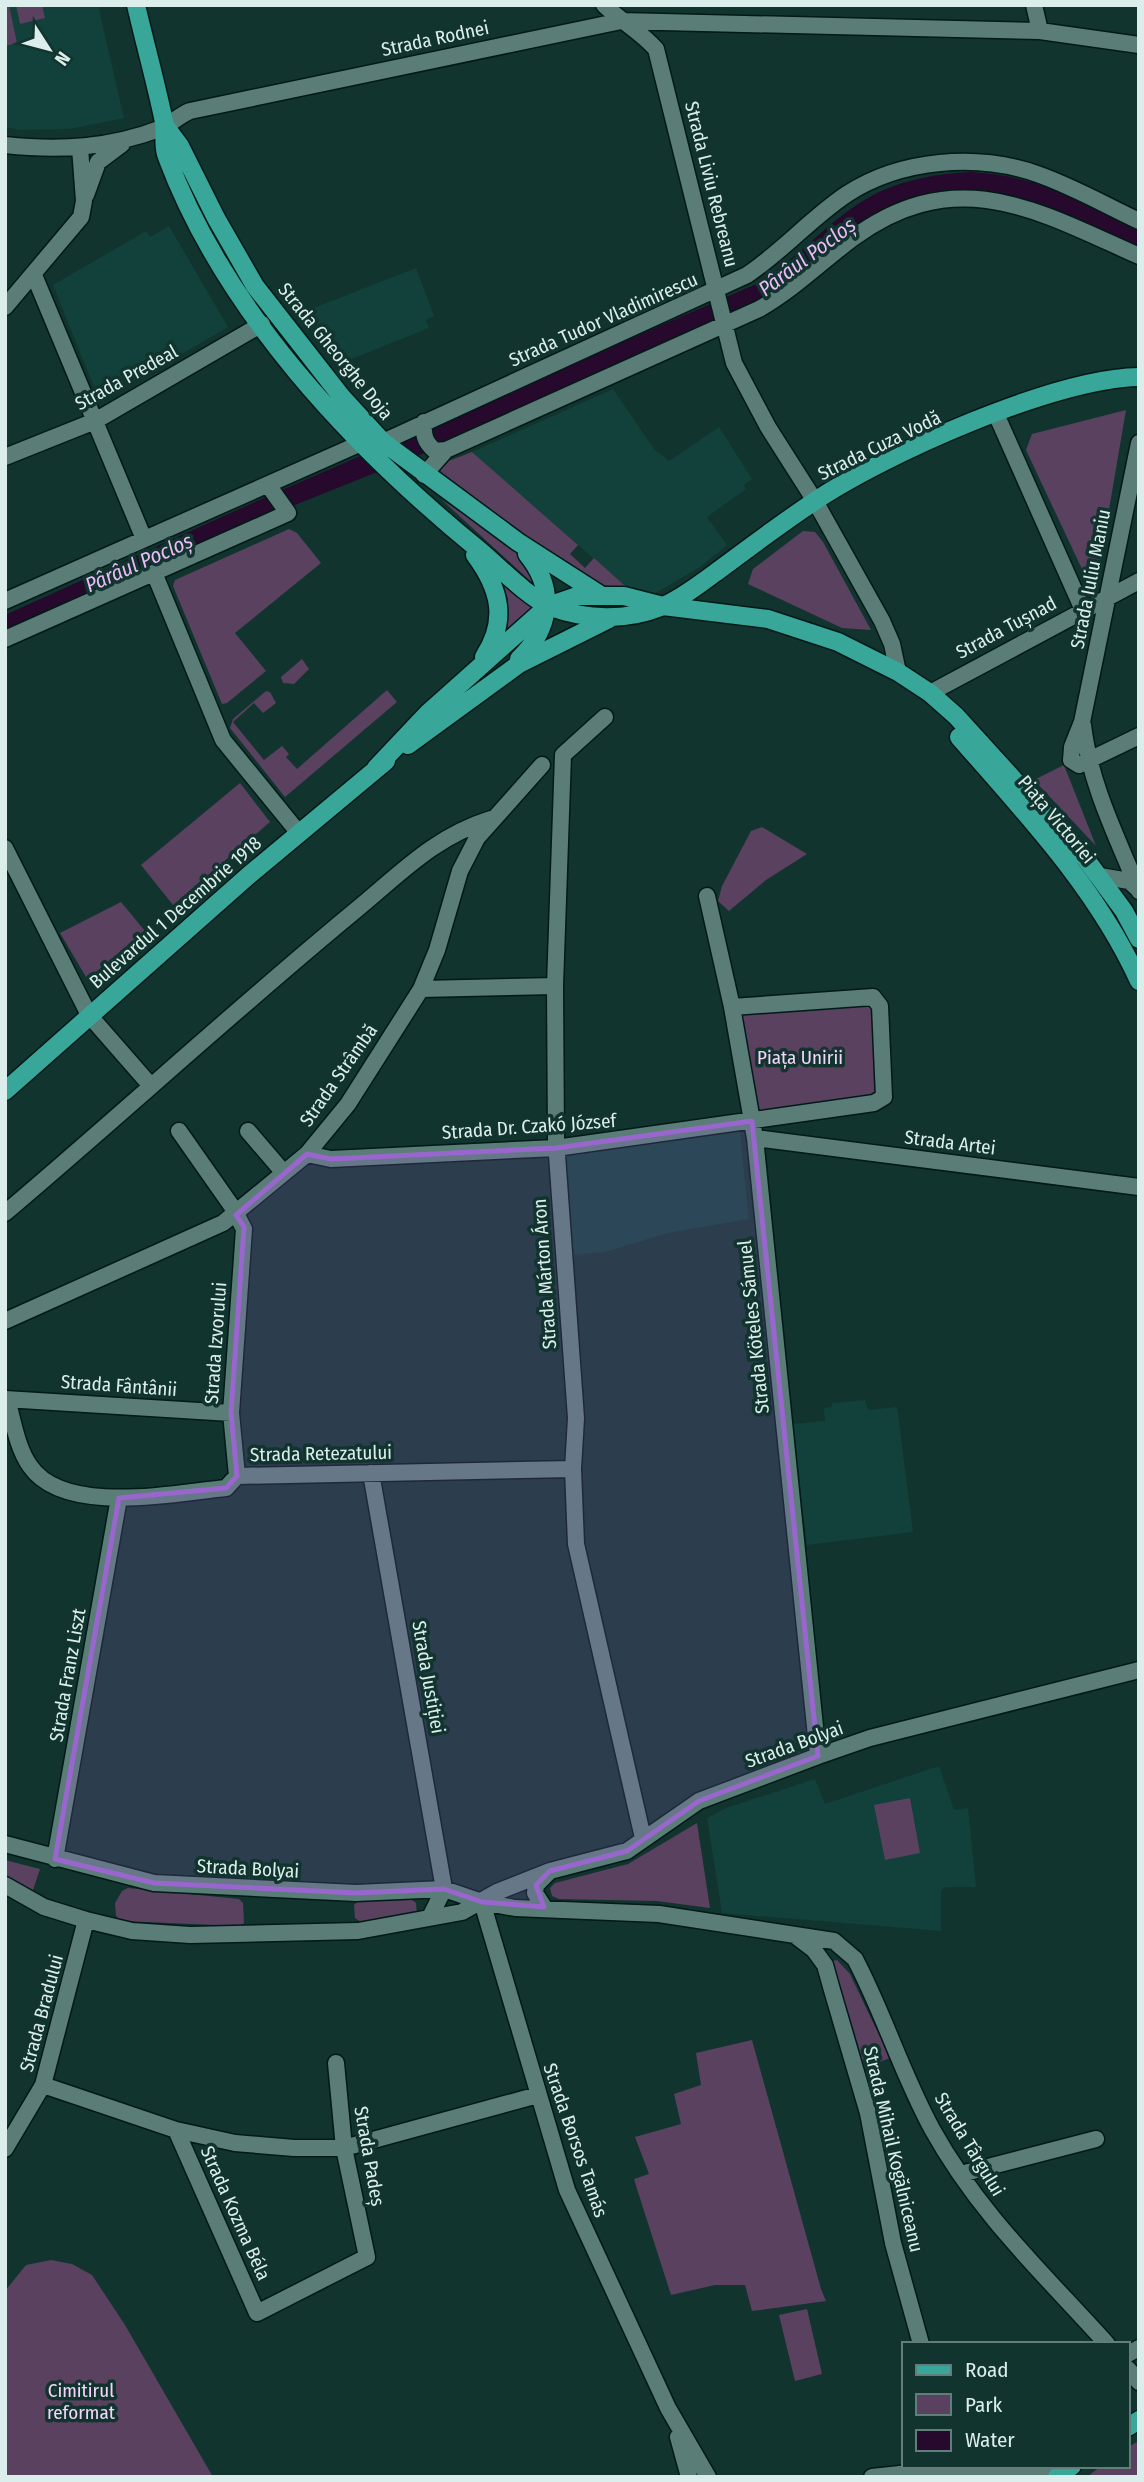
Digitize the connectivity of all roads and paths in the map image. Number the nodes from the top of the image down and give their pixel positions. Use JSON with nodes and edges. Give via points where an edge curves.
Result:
{"nodes":[{"id":1,"x":136,"y":5,"type":"edge"},
{"id":2,"x":604,"y":5,"type":"edge"},
{"id":3,"x":1034,"y":5,"type":"edge"},
{"id":4,"x":621,"y":21,"type":"junction"},
{"id":5,"x":1040,"y":31,"type":"junction"},
{"id":6,"x":1139,"y":45,"type":"edge"},
{"id":7,"x":165,"y":126,"type":"junction"},
{"id":8,"x":125,"y":141,"type":"junction"},
{"id":9,"x":5,"y":145,"type":"edge"},
{"id":10,"x":80,"y":148,"type":"junction"},
{"id":11,"x":84,"y":201,"type":"junction"},
{"id":12,"x":1139,"y":221,"type":"edge"},
{"id":13,"x":1139,"y":256,"type":"edge"},
{"id":14,"x":34,"y":275,"type":"junction"},
{"id":15,"x":717,"y":295,"type":"junction"},
{"id":16,"x":5,"y":307,"type":"edge"},
{"id":17,"x":262,"y":324,"type":"junction"},
{"id":18,"x":725,"y":325,"type":"junction"},
{"id":19,"x":1139,"y":377,"type":"edge"},
{"id":20,"x":996,"y":414,"type":"junction"},
{"id":21,"x":95,"y":421,"type":"junction"},
{"id":22,"x":424,"y":422,"type":"junction"},
{"id":23,"x":383,"y":442,"type":"junction"},
{"id":24,"x":1139,"y":443,"type":"edge"},
{"id":25,"x":359,"y":444,"type":"junction"},
{"id":26,"x":446,"y":450,"type":"junction"},
{"id":27,"x":5,"y":457,"type":"edge"},
{"id":28,"x":424,"y":475,"type":"junction"},
{"id":29,"x":268,"y":485,"type":"junction"},
{"id":30,"x":815,"y":501,"type":"junction"},
{"id":31,"x":458,"y":533,"type":"junction"},
{"id":32,"x":144,"y":538,"type":"junction"},
{"id":33,"x":518,"y":542,"type":"junction"},
{"id":34,"x":155,"y":575,"type":"junction"},
{"id":35,"x":1139,"y":581,"type":"edge"},
{"id":36,"x":603,"y":596,"type":"junction"},
{"id":37,"x":1107,"y":597,"type":"junction"},
{"id":38,"x":5,"y":601,"type":"edge"},
{"id":39,"x":548,"y":606,"type":"junction"},
{"id":40,"x":663,"y":606,"type":"junction"},
{"id":41,"x":1083,"y":610,"type":"junction"},
{"id":42,"x":612,"y":618,"type":"junction"},
{"id":43,"x":5,"y":639,"type":"edge"},
{"id":44,"x":477,"y":668,"type":"junction"},
{"id":45,"x":898,"y":672,"type":"junction"},
{"id":46,"x":502,"y":676,"type":"junction"},
{"id":47,"x":930,"y":693,"type":"junction"},
{"id":48,"x":605,"y":717,"type":"dead end"},
{"id":49,"x":1139,"y":736,"type":"edge"},
{"id":50,"x":1088,"y":762,"type":"junction"},
{"id":51,"x":542,"y":765,"type":"dead end"},
{"id":52,"x":376,"y":768,"type":"junction"},
{"id":53,"x":491,"y":819,"type":"junction"},
{"id":54,"x":298,"y":832,"type":"junction"},
{"id":55,"x":5,"y":848,"type":"edge"},
{"id":56,"x":1100,"y":876,"type":"junction"},
{"id":57,"x":1138,"y":889,"type":"edge"},
{"id":58,"x":707,"y":896,"type":"dead end"},
{"id":59,"x":1121,"y":907,"type":"junction"},
{"id":60,"x":1112,"y":928,"type":"junction"},
{"id":61,"x":1139,"y":939,"type":"edge"},
{"id":62,"x":1139,"y":981,"type":"edge"},
{"id":63,"x":555,"y":986,"type":"junction"},
{"id":64,"x":421,"y":989,"type":"junction"},
{"id":65,"x":732,"y":1007,"type":"junction"},
{"id":66,"x":89,"y":1015,"type":"junction"},
{"id":67,"x":151,"y":1086,"type":"junction"},
{"id":68,"x":5,"y":1091,"type":"edge"},
{"id":69,"x":752,"y":1121,"type":"junction"},
{"id":70,"x":179,"y":1131,"type":"dead end"},
{"id":71,"x":248,"y":1131,"type":"dead end"},
{"id":72,"x":755,"y":1138,"type":"junction"},
{"id":73,"x":556,"y":1148,"type":"junction"},
{"id":74,"x":307,"y":1154,"type":"junction"},
{"id":75,"x":284,"y":1173,"type":"junction"},
{"id":76,"x":1139,"y":1187,"type":"edge"},
{"id":77,"x":5,"y":1213,"type":"edge"},
{"id":78,"x":236,"y":1215,"type":"junction"},
{"id":79,"x":5,"y":1321,"type":"edge"},
{"id":80,"x":6,"y":1399,"type":"edge"},
{"id":81,"x":231,"y":1413,"type":"junction"},
{"id":82,"x":573,"y":1469,"type":"junction"},
{"id":83,"x":370,"y":1473,"type":"junction"},
{"id":84,"x":237,"y":1476,"type":"junction"},
{"id":85,"x":120,"y":1498,"type":"junction"},
{"id":86,"x":1139,"y":1670,"type":"edge"},
{"id":87,"x":818,"y":1756,"type":"junction"},
{"id":88,"x":643,"y":1838,"type":"junction"},
{"id":89,"x":5,"y":1844,"type":"edge"},
{"id":90,"x":55,"y":1859,"type":"junction"},
{"id":91,"x":550,"y":1871,"type":"junction"},
{"id":92,"x":5,"y":1885,"type":"edge"},
{"id":93,"x":444,"y":1889,"type":"junction"},
{"id":94,"x":482,"y":1902,"type":"junction"},
{"id":95,"x":544,"y":1907,"type":"junction"},
{"id":96,"x":430,"y":1917,"type":"junction"},
{"id":97,"x":86,"y":1920,"type":"junction"},
{"id":98,"x":795,"y":1935,"type":"junction"},
{"id":99,"x":335,"y":2063,"type":"dead end"},
{"id":100,"x":43,"y":2085,"type":"junction"},
{"id":101,"x":538,"y":2095,"type":"junction"},
{"id":102,"x":176,"y":2130,"type":"junction"},
{"id":103,"x":1096,"y":2139,"type":"dead end"},
{"id":104,"x":5,"y":2148,"type":"edge"},
{"id":105,"x":344,"y":2148,"type":"junction"},
{"id":106,"x":961,"y":2174,"type":"junction"},
{"id":107,"x":368,"y":2257,"type":"joint"},
{"id":108,"x":920,"y":2342,"type":"edge"},
{"id":109,"x":1105,"y":2342,"type":"edge"},
{"id":110,"x":668,"y":2408,"type":"junction"},
{"id":111,"x":969,"y":2470,"type":"edge"},
{"id":112,"x":1065,"y":2471,"type":"edge"},
{"id":113,"x":690,"y":2477,"type":"edge"},
{"id":114,"x":708,"y":2477,"type":"edge"},
{"id":115,"x":872,"y":2477,"type":"edge"}],
"edges":[{"from":1,"to":7,"type":"main road","name":"Strada Gheorghe Doja"},
{"from":2,"to":4,"type":"street","name":"Strada Liviu Rebreanu"},
{"from":3,"to":5,"type":"street"},
{"from":4,"to":5,"type":"street","name":"Strada Rodnei"},
{"from":4,"to":7,"type":"street","name":"Strada Rodnei","via":[[190,111]]},
{"from":4,"to":15,"type":"street","name":"Strada Liviu Rebreanu","via":[[644,35],[662,64]]},
{"from":5,"to":6,"type":"street","name":"Strada Rodnei"},
{"from":7,"to":8,"type":"street","name":"Strada Rodnei"},
{"from":7,"to":17,"type":"main road","name":"Strada Gheorghe Doja","via":[[164,152],[183,192],[219,260]]},
{"from":7,"to":23,"type":"main road","name":"Strada Gheorghe Doja","via":[[255,286]]},
{"from":8,"to":10,"type":"street"},
{"from":8,"to":11,"type":"street","via":[[98,162]]},
{"from":9,"to":10,"type":"street"},
{"from":10,"to":11,"type":"street"},
{"from":11,"to":14,"type":"street","via":[[76,226]]},
{"from":12,"to":15,"type":"street","name":"Strada Tudor Vladimirescu","via":[[1060,183],[1007,165],[929,164],[856,189],[768,261]]},
{"from":13,"to":18,"type":"street","via":[[1028,207],[985,199],[952,200],[907,209],[880,221],[792,290]]},
{"from":14,"to":16,"type":"street"},
{"from":14,"to":21,"type":"street"},
{"from":15,"to":18,"type":"street","name":"Strada Liviu Rebreanu"},
{"from":15,"to":22,"type":"street","name":"Strada Tudor Vladimirescu"},
{"from":17,"to":21,"type":"street","name":"Strada Predeal"},
{"from":17,"to":25,"type":"main road","name":"Strada Gheorghe Doja"},
{"from":18,"to":26,"type":"street"},
{"from":18,"to":30,"type":"street","name":"Strada Liviu Rebreanu","via":[[734,362],[768,428]]},
{"from":19,"to":20,"type":"main road","name":"Strada Cuza Vodă","via":[[1104,380]]},
{"from":20,"to":30,"type":"main road","name":"Strada Cuza Vodă","via":[[872,468]]},
{"from":20,"to":41,"type":"street"},
{"from":21,"to":27,"type":"street","name":"Strada Predeal"},
{"from":21,"to":32,"type":"street"},
{"from":22,"to":23,"type":"street","name":"Strada Tudor Vladimirescu"},
{"from":22,"to":26,"type":"street","via":[[427,444],[435,452]]},
{"from":23,"to":28,"type":"main road","name":"Strada Gheorghe Doja"},
{"from":24,"to":37,"type":"street","name":"Strada Iuliu Maniu"},
{"from":25,"to":29,"type":"street"},
{"from":25,"to":31,"type":"main road","name":"Strada Gheorghe Doja"},
{"from":26,"to":28,"type":"street"},
{"from":28,"to":33,"type":"main road","name":"Strada Gheorghe Doja"},
{"from":29,"to":32,"type":"street"},
{"from":29,"to":34,"type":"street","via":[[288,513]]},
{"from":30,"to":40,"type":"main road","name":"Strada Cuza Vodă"},
{"from":30,"to":45,"type":"street","name":"Strada Liviu Rebreanu","via":[[882,621]]},
{"from":31,"to":39,"type":"main road","name":"Strada Gheorghe Doja"},
{"from":31,"to":44,"type":"main road","via":[[491,577],[500,610],[494,639]]},
{"from":32,"to":38,"type":"street"},
{"from":33,"to":36,"type":"main road","name":"Strada Gheorghe Doja"},
{"from":33,"to":39,"type":"main road","via":[[539,568]]},
{"from":34,"to":43,"type":"street"},
{"from":34,"to":54,"type":"street","via":[[214,723],[235,758]]},
{"from":35,"to":37,"type":"street","name":"Strada Tușnad"},
{"from":36,"to":39,"type":"main road","name":"Bulevardul 1 Decembrie 1918","via":[[577,596]]},
{"from":36,"to":40,"type":"main road","name":"Piața Victoriei"},
{"from":37,"to":41,"type":"street","name":"Strada Tușnad"},
{"from":37,"to":50,"type":"street","name":"Strada Iuliu Maniu","via":[[1082,722]]},
{"from":39,"to":42,"type":"main road","name":"Piața Victoriei"},
{"from":39,"to":44,"type":"main road","name":"Bulevardul 1 Decembrie 1918"},
{"from":39,"to":46,"type":"main road","via":[[541,631]]},
{"from":40,"to":42,"type":"main road","name":"Piața Victoriei"},
{"from":40,"to":45,"type":"main road","name":"Piața Victoriei","via":[[781,622],[838,642]]},
{"from":41,"to":47,"type":"street","name":"Strada Tușnad"},
{"from":42,"to":46,"type":"main road","name":"Bulevardul 1 Decembrie 1918","via":[[547,648]]},
{"from":44,"to":52,"type":"main road","name":"Bulevardul 1 Decembrie 1918"},
{"from":45,"to":47,"type":"main road","name":"Piața Victoriei"},
{"from":46,"to":52,"type":"main road","name":"Bulevardul 1 Decembrie 1918"},
{"from":47,"to":56,"type":"main road","name":"Piața Victoriei"},
{"from":47,"to":60,"type":"main road","name":"Piața Victoriei","via":[[948,724],[1072,867]]},
{"from":48,"to":63,"type":"street","name":"Strada Márton Áron","via":[[563,755]]},
{"from":49,"to":50,"type":"street"},
{"from":50,"to":57,"type":"street","name":"Strada Iuliu Maniu"},
{"from":51,"to":53,"type":"street","name":"Strada Strâmbă"},
{"from":52,"to":54,"type":"main road","name":"Bulevardul 1 Decembrie 1918"},
{"from":53,"to":64,"type":"street","name":"Strada Strâmbă","via":[[460,871]]},
{"from":53,"to":67,"type":"street","name":"Strada Strâmbă","via":[[427,848]]},
{"from":54,"to":66,"type":"main road","name":"Bulevardul 1 Decembrie 1918"},
{"from":55,"to":66,"type":"street"},
{"from":56,"to":57,"type":"street","via":[[1129,881]]},
{"from":56,"to":59,"type":"main road","name":"Piața Victoriei"},
{"from":57,"to":59,"type":"street"},
{"from":58,"to":65,"type":"street","name":"Strada Köteles Sámuel"},
{"from":59,"to":60,"type":"street"},
{"from":59,"to":61,"type":"main road","name":"Piața Victoriei"},
{"from":60,"to":62,"type":"main road","name":"Piața Victoriei"},
{"from":63,"to":64,"type":"street"},
{"from":63,"to":73,"type":"street","name":"Strada Márton Áron"},
{"from":64,"to":74,"type":"street","name":"Strada Strâmbă","via":[[348,1104]]},
{"from":65,"to":69,"type":"street","name":"Strada Köteles Sámuel"},
{"from":65,"to":69,"type":"street","via":[[869,996],[880,1006],[882,1100]]},
{"from":66,"to":67,"type":"street"},
{"from":66,"to":68,"type":"main road","name":"Bulevardul 1 Decembrie 1918"},
{"from":67,"to":77,"type":"street","name":"Strada Strâmbă"},
{"from":69,"to":72,"type":"street","name":"Strada Köteles Sámuel"},
{"from":69,"to":73,"type":"street","name":"Strada Dr. Czakó József"},
{"from":70,"to":78,"type":"street"},
{"from":71,"to":75,"type":"street"},
{"from":72,"to":76,"type":"street","name":"Strada Artei"},
{"from":72,"to":87,"type":"street","name":"Strada Köteles Sámuel"},
{"from":73,"to":74,"type":"street","name":"Strada Dr. Czakó József","via":[[331,1159]]},
{"from":73,"to":82,"type":"street","name":"Strada Márton Áron","via":[[576,1418]]},
{"from":74,"to":75,"type":"street","name":"Strada Strâmbă"},
{"from":75,"to":78,"type":"street","name":"Strada Strâmbă"},
{"from":78,"to":79,"type":"street","name":"Strada Strâmbă"},
{"from":78,"to":81,"type":"street","name":"Strada Izvorului","via":[[244,1228]]},
{"from":80,"to":81,"type":"street","name":"Strada Fântânii"},
{"from":80,"to":85,"type":"street","name":"Strada Retezatului","via":[[29,1465],[43,1480],[62,1490]]},
{"from":81,"to":84,"type":"street","name":"Strada Izvorului"},
{"from":82,"to":83,"type":"street","name":"Strada Retezatului"},
{"from":82,"to":88,"type":"street","name":"Strada Márton Áron","via":[[576,1544]]},
{"from":83,"to":84,"type":"street","name":"Strada Retezatului"},
{"from":83,"to":93,"type":"street","name":"Strada Justiției"},
{"from":84,"to":85,"type":"street","name":"Strada Retezatului","via":[[226,1488]]},
{"from":85,"to":90,"type":"street","name":"Strada Franz Liszt"},
{"from":86,"to":87,"type":"street","name":"Strada Bolyai","via":[[870,1738]]},
{"from":87,"to":88,"type":"street","name":"Strada Bolyai","via":[[699,1801]]},
{"from":88,"to":91,"type":"street","name":"Strada Bolyai","via":[[627,1851]]},
{"from":89,"to":90,"type":"street","name":"Strada Bolyai"},
{"from":90,"to":93,"type":"street","name":"Strada Bolyai","via":[[153,1883],[356,1894]]},
{"from":91,"to":94,"type":"street","name":"Strada Bolyai"},
{"from":91,"to":95,"type":"street","via":[[536,1885],[535,1893]]},
{"from":92,"to":97,"type":"street","name":"Strada Bolyai","via":[[44,1907]]},
{"from":93,"to":94,"type":"street","name":"Strada Bolyai"},
{"from":93,"to":96,"type":"street"},
{"from":94,"to":95,"type":"street","name":"Strada Bolyai"},
{"from":94,"to":96,"type":"street","name":"Strada Bolyai","via":[[462,1912]]},
{"from":94,"to":101,"type":"street","name":"Strada Borsos Tamás"},
{"from":95,"to":98,"type":"street","name":"Strada Bolyai","via":[[659,1914]]},
{"from":96,"to":97,"type":"street","name":"Strada Bolyai","via":[[358,1931],[190,1935],[132,1931]]},
{"from":97,"to":100,"type":"street","name":"Strada Bradului"},
{"from":98,"to":106,"type":"street","name":"Strada Târgului","via":[[834,1941],[856,1959],[933,2130]]},
{"from":98,"to":108,"type":"street","name":"Strada Mihail Kogălniceanu","via":[[825,1965],[868,2113],[893,2243]]},
{"from":99,"to":105,"type":"street","name":"Strada Padeș"},
{"from":100,"to":102,"type":"street"},
{"from":100,"to":104,"type":"street","name":"Strada Bradului"},
{"from":101,"to":105,"type":"street"},
{"from":101,"to":110,"type":"street","name":"Strada Borsos Tamás","via":[[566,2190]]},
{"from":102,"to":105,"type":"street","via":[[235,2143]]},
{"from":102,"to":107,"type":"street","name":"Strada Kozma Béla","via":[[257,2313]]},
{"from":103,"to":106,"type":"street"},
{"from":105,"to":107,"type":"street","name":"Strada Padeș"},
{"from":106,"to":109,"type":"street","name":"Strada Târgului","via":[[1000,2231]]},
{"from":110,"to":113,"type":"street"},
{"from":110,"to":114,"type":"street","name":"Strada Borsos Tamás"},
{"from":111,"to":112,"type":"street"},
{"from":111,"to":115,"type":"street"}]}
